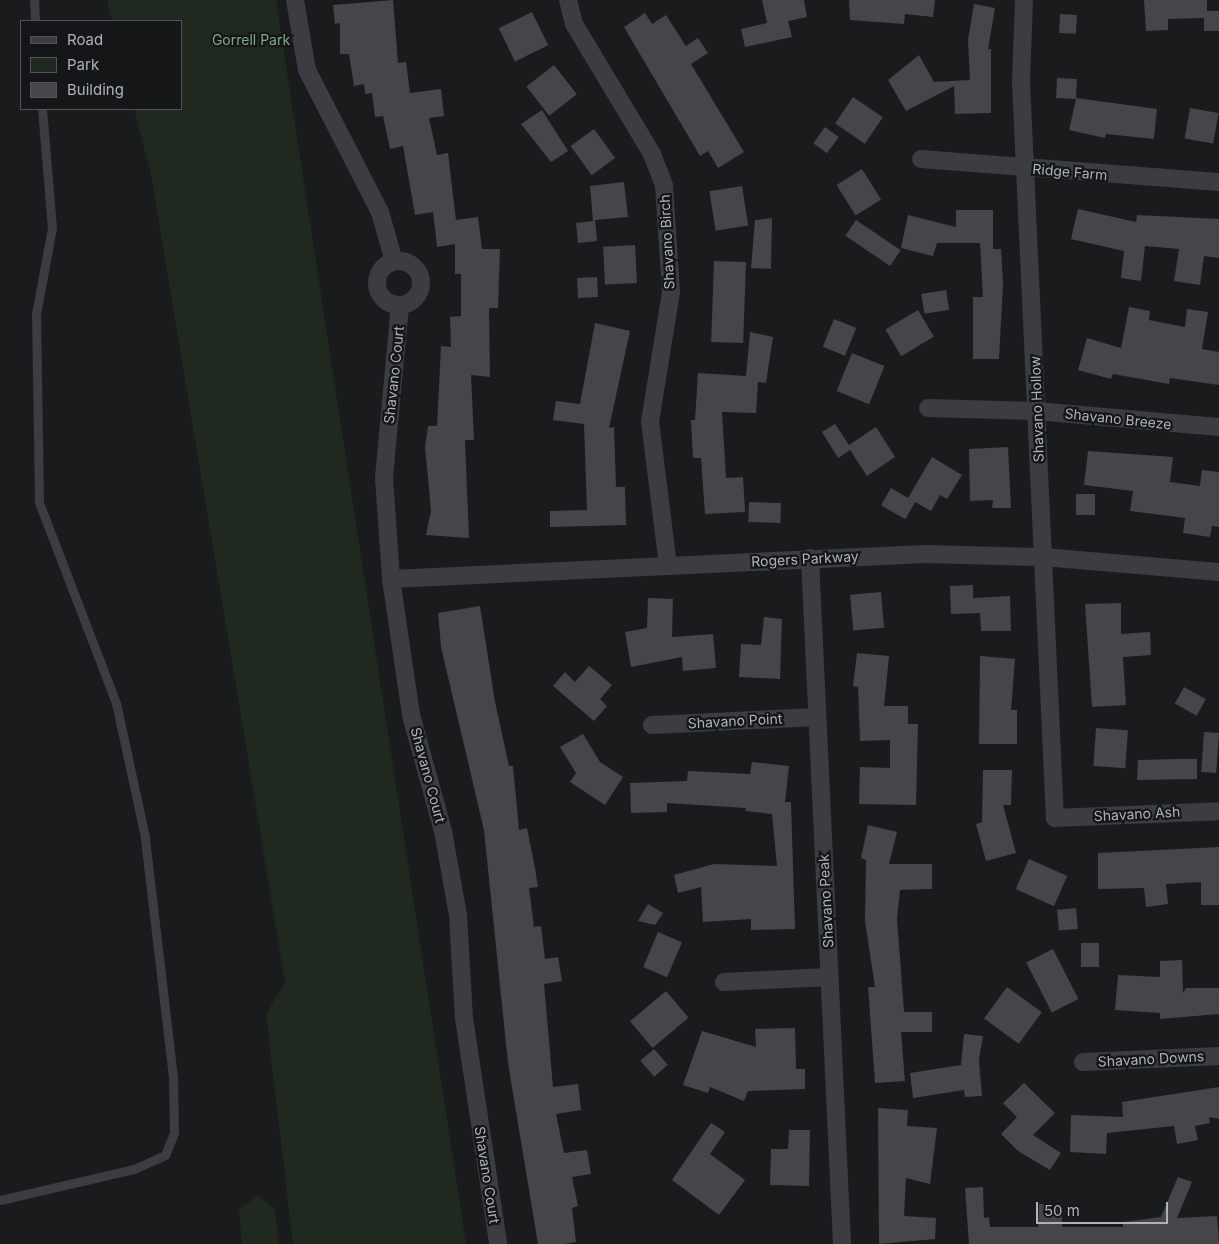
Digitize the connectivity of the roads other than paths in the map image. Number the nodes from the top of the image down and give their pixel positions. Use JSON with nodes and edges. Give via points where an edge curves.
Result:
{"nodes":[{"id":1,"x":34,"y":0,"type":"edge"},
{"id":2,"x":295,"y":0,"type":"edge"},
{"id":3,"x":568,"y":0,"type":"edge"},
{"id":4,"x":1024,"y":0,"type":"edge"},
{"id":5,"x":35,"y":20,"type":"edge"},
{"id":6,"x":42,"y":110,"type":"edge"},
{"id":7,"x":921,"y":159,"type":"dead end"},
{"id":8,"x":1025,"y":168,"type":"junction"},
{"id":9,"x":1219,"y":182,"type":"edge"},
{"id":10,"x":394,"y":262,"type":"junction"},
{"id":11,"x":400,"y":305,"type":"junction"},
{"id":12,"x":928,"y":408,"type":"dead end"},
{"id":13,"x":1036,"y":411,"type":"junction"},
{"id":14,"x":1219,"y":427,"type":"edge"},
{"id":15,"x":1043,"y":557,"type":"junction"},
{"id":16,"x":810,"y":558,"type":"junction"},
{"id":17,"x":668,"y":566,"type":"junction"},
{"id":18,"x":1219,"y":572,"type":"edge"},
{"id":19,"x":391,"y":579,"type":"junction"},
{"id":20,"x":817,"y":717,"type":"junction"},
{"id":21,"x":652,"y":725,"type":"dead end"},
{"id":22,"x":1219,"y":810,"type":"edge"},
{"id":23,"x":1055,"y":818,"type":"joint"},
{"id":24,"x":829,"y":978,"type":"junction"},
{"id":25,"x":724,"y":982,"type":"dead end"},
{"id":26,"x":1219,"y":1056,"type":"edge"},
{"id":27,"x":1083,"y":1062,"type":"dead end"},
{"id":28,"x":0,"y":1200,"type":"edge"},
{"id":29,"x":498,"y":1244,"type":"edge"},
{"id":30,"x":842,"y":1244,"type":"edge"}],
"edges":[{"from":1,"to":5,"type":"lane"},
{"from":2,"to":10,"type":"street","via":[[308,70],[380,212]]},
{"from":3,"to":17,"type":"street","name":"Shavano Birch","via":[[574,24],[652,154],[664,186],[671,292],[650,421],[666,517]]},
{"from":4,"to":8,"type":"street","name":"Shavano Hollow"},
{"from":6,"to":28,"type":"lane","via":[[52,228],[36,314],[39,502],[116,702],[145,837],[173,1077],[174,1133],[165,1155],[134,1169]]},
{"from":7,"to":8,"type":"street","name":"Ridge Farm"},
{"from":8,"to":9,"type":"street","name":"Ridge Farm"},
{"from":8,"to":13,"type":"street","name":"Shavano Hollow"},
{"from":10,"to":11,"type":"street","via":[[381,270],[378,286],[385,300]]},
{"from":10,"to":11,"type":"street","via":[[410,264],[420,276],[419,292]]},
{"from":11,"to":19,"type":"street","name":"Shavano Court","via":[[384,478]]},
{"from":12,"to":13,"type":"street","name":"Shavano Breeze"},
{"from":13,"to":14,"type":"street","name":"Shavano Breeze"},
{"from":13,"to":15,"type":"street","name":"Shavano Hollow"},
{"from":15,"to":16,"type":"street","name":"Rogers Parkway","via":[[925,554]]},
{"from":15,"to":18,"type":"street","name":"Rogers Parkway"},
{"from":15,"to":23,"type":"street","name":"Shavano Hollow"},
{"from":16,"to":17,"type":"street","name":"Rogers Parkway"},
{"from":16,"to":20,"type":"street","name":"Shavano Peak"},
{"from":17,"to":19,"type":"street","name":"Rogers Parkway"},
{"from":19,"to":29,"type":"street","name":"Shavano Court","via":[[412,715],[443,831],[458,915],[464,1018]]},
{"from":20,"to":21,"type":"street","name":"Shavano Point"},
{"from":20,"to":24,"type":"street","name":"Shavano Peak"},
{"from":22,"to":23,"type":"street","name":"Shavano Ash"},
{"from":24,"to":25,"type":"street"},
{"from":24,"to":30,"type":"street","name":"Shavano Peak"},
{"from":26,"to":27,"type":"street","name":"Shavano Downs"}]}
